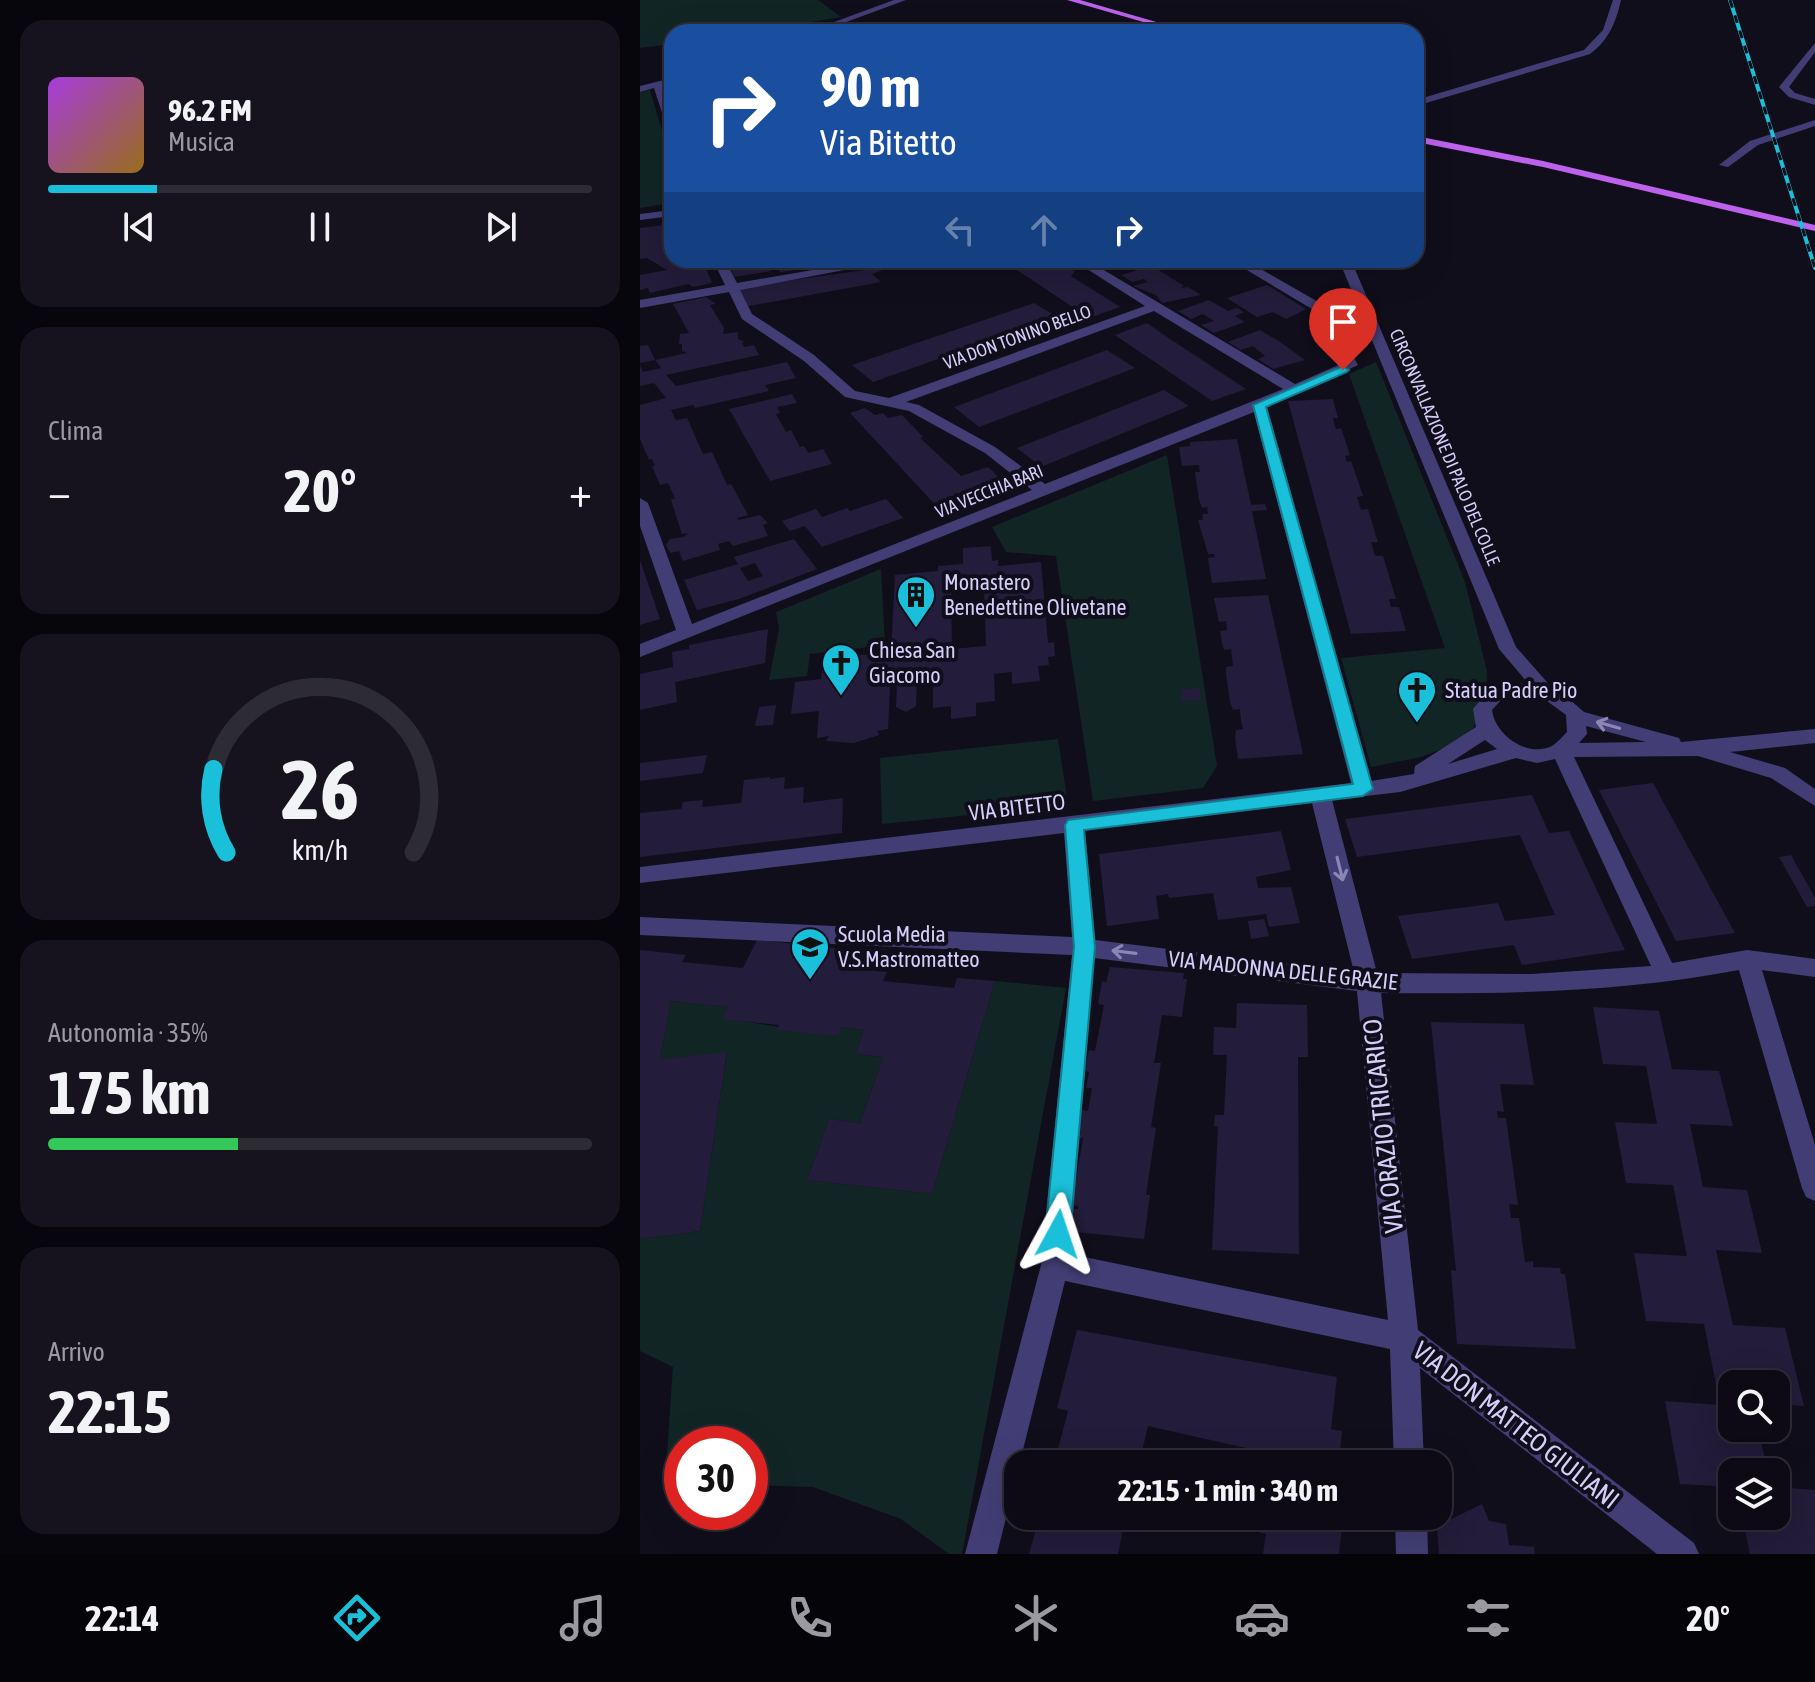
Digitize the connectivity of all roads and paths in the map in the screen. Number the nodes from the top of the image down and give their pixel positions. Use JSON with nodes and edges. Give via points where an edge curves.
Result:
{"nodes":[{"id":1,"x":902,"y":0,"type":"edge"},
{"id":2,"x":1071,"y":0,"type":"edge"},
{"id":3,"x":1617,"y":0,"type":"edge"},
{"id":4,"x":831,"y":24,"type":"edge"},
{"id":5,"x":1158,"y":24,"type":"edge"},
{"id":6,"x":1815,"y":46,"type":"edge"},
{"id":7,"x":664,"y":83,"type":"edge"},
{"id":8,"x":658,"y":85,"type":"junction"},
{"id":9,"x":640,"y":89,"type":"edge"},
{"id":10,"x":1442,"y":97,"type":"junction"},
{"id":11,"x":1424,"y":101,"type":"edge"},
{"id":12,"x":1815,"y":102,"type":"edge"},
{"id":13,"x":664,"y":103,"type":"edge"},
{"id":14,"x":1424,"y":107,"type":"edge"},
{"id":15,"x":1815,"y":123,"type":"edge"},
{"id":16,"x":1424,"y":136,"type":"edge"},
{"id":17,"x":1424,"y":140,"type":"edge"},
{"id":18,"x":1435,"y":142,"type":"junction"},
{"id":19,"x":1724,"y":165,"type":"dead end"},
{"id":20,"x":664,"y":214,"type":"edge"},
{"id":21,"x":640,"y":217,"type":"edge"},
{"id":22,"x":1815,"y":228,"type":"edge"},
{"id":23,"x":723,"y":268,"type":"edge"},
{"id":24,"x":843,"y":268,"type":"edge"},
{"id":25,"x":1092,"y":268,"type":"edge"},
{"id":26,"x":1250,"y":268,"type":"edge"},
{"id":27,"x":1348,"y":268,"type":"edge"},
{"id":28,"x":731,"y":287,"type":"junction"},
{"id":29,"x":640,"y":304,"type":"edge"},
{"id":30,"x":1156,"y":306,"type":"junction"},
{"id":31,"x":1294,"y":390,"type":"junction"},
{"id":32,"x":890,"y":403,"type":"junction"},
{"id":33,"x":1259,"y":405,"type":"junction"},
{"id":34,"x":1044,"y":491,"type":"junction"},
{"id":35,"x":640,"y":503,"type":"edge"},
{"id":36,"x":643,"y":521,"type":"edge"},
{"id":37,"x":686,"y":632,"type":"junction"},
{"id":38,"x":1508,"y":649,"type":"junction"},
{"id":39,"x":640,"y":651,"type":"edge"},
{"id":40,"x":1501,"y":692,"type":"junction"},
{"id":41,"x":1546,"y":693,"type":"junction"},
{"id":42,"x":1575,"y":716,"type":"junction"},
{"id":43,"x":1486,"y":730,"type":"junction"},
{"id":44,"x":1815,"y":736,"type":"edge"},
{"id":45,"x":1695,"y":749,"type":"junction"},
{"id":46,"x":1561,"y":750,"type":"junction"},
{"id":47,"x":1515,"y":751,"type":"junction"},
{"id":48,"x":1400,"y":785,"type":"junction"},
{"id":49,"x":1363,"y":789,"type":"junction"},
{"id":50,"x":1320,"y":794,"type":"junction"},
{"id":51,"x":1815,"y":799,"type":"edge"},
{"id":52,"x":1074,"y":825,"type":"junction"},
{"id":53,"x":640,"y":875,"type":"edge"},
{"id":54,"x":640,"y":926,"type":"edge"},
{"id":55,"x":1084,"y":947,"type":"junction"},
{"id":56,"x":1747,"y":959,"type":"junction"},
{"id":57,"x":1815,"y":968,"type":"edge"},
{"id":58,"x":1666,"y":974,"type":"junction"},
{"id":59,"x":1368,"y":983,"type":"junction"},
{"id":60,"x":1815,"y":1188,"type":"edge"},
{"id":61,"x":1055,"y":1265,"type":"junction"},
{"id":62,"x":1404,"y":1338,"type":"junction"},
{"id":63,"x":1408,"y":1450,"type":"edge"},
{"id":64,"x":1411,"y":1530,"type":"edge"},
{"id":65,"x":981,"y":1554,"type":"edge"},
{"id":66,"x":1412,"y":1554,"type":"edge"},
{"id":67,"x":1683,"y":1554,"type":"edge"}],
"edges":[{"from":1,"to":4,"type":"street"},
{"from":2,"to":5,"type":"main road"},
{"from":3,"to":10,"type":"street","via":[[1608,32],[1587,52]]},
{"from":6,"to":12,"type":"street","via":[[1784,87]]},
{"from":7,"to":8,"type":"street"},
{"from":8,"to":9,"type":"street"},
{"from":8,"to":13,"type":"street"},
{"from":10,"to":11,"type":"street"},
{"from":10,"to":14,"type":"street"},
{"from":15,"to":19,"type":"street","via":[[1754,143]]},
{"from":16,"to":18,"type":"main road"},
{"from":17,"to":18,"type":"main road"},
{"from":18,"to":22,"type":"main road"},
{"from":20,"to":21,"type":"street"},
{"from":23,"to":28,"type":"street"},
{"from":24,"to":28,"type":"street"},
{"from":25,"to":30,"type":"street"},
{"from":26,"to":31,"type":"street","name":"VIA VECCHIA BARI","via":[[1322,310],[1351,365]]},
{"from":27,"to":38,"type":"street","name":"CIRCONVALLAZIONE DI PALO DEL COLLE"},
{"from":28,"to":29,"type":"street"},
{"from":28,"to":32,"type":"street","via":[[747,316],[850,394]]},
{"from":30,"to":31,"type":"street"},
{"from":30,"to":32,"type":"street","name":"VIA DON TONINO BELLO"},
{"from":31,"to":33,"type":"street","name":"VIA VECCHIA BARI"},
{"from":32,"to":34,"type":"street","via":[[914,408],[990,450]]},
{"from":33,"to":34,"type":"street","name":"VIA VECCHIA BARI"},
{"from":33,"to":49,"type":"street"},
{"from":34,"to":37,"type":"street","name":"VIA VECCHIA BARI"},
{"from":35,"to":36,"type":"street"},
{"from":36,"to":37,"type":"street"},
{"from":37,"to":39,"type":"street","name":"VIA VECCHIA BARI"},
{"from":38,"to":40,"type":"street"},
{"from":38,"to":41,"type":"street"},
{"from":40,"to":41,"type":"street","via":[[1524,688]]},
{"from":40,"to":43,"type":"street","via":[[1481,713]]},
{"from":41,"to":42,"type":"street"},
{"from":45,"to":42,"type":"street","one_way":true},
{"from":42,"to":46,"type":"street","via":[[1577,734]]},
{"from":43,"to":47,"type":"street"},
{"from":43,"to":48,"type":"street"},
{"from":44,"to":45,"type":"street"},
{"from":45,"to":46,"type":"street"},
{"from":45,"to":51,"type":"street","via":[[1778,773]]},
{"from":46,"to":47,"type":"street"},
{"from":46,"to":58,"type":"street"},
{"from":47,"to":48,"type":"street","name":"VIA BITETTO"},
{"from":48,"to":49,"type":"street","name":"VIA BITETTO"},
{"from":49,"to":50,"type":"street","name":"VIA BITETTO"},
{"from":50,"to":52,"type":"street","name":"VIA BITETTO"},
{"from":50,"to":59,"type":"street","name":"VIA ORAZIO TRICARICO","one_way":true},
{"from":52,"to":53,"type":"street","name":"VIA BITETTO"},
{"from":52,"to":55,"type":"street"},
{"from":54,"to":55,"type":"street","name":"VIA MADONNA DELLE GRAZIE"},
{"from":59,"to":55,"type":"street","name":"VIA MADONNA DELLE GRAZIE","one_way":true},
{"from":55,"to":61,"type":"street"},
{"from":56,"to":57,"type":"street","name":"VIA MADONNA DELLE GRAZIE"},
{"from":56,"to":58,"type":"street","name":"VIA MADONNA DELLE GRAZIE"},
{"from":56,"to":60,"type":"street"},
{"from":58,"to":59,"type":"street","name":"VIA MADONNA DELLE GRAZIE","via":[[1532,984]]},
{"from":59,"to":62,"type":"street","name":"VIA ORAZIO TRICARICO"},
{"from":61,"to":62,"type":"street","name":"VIA DON MATTEO GIULIANI"},
{"from":61,"to":65,"type":"street"},
{"from":62,"to":63,"type":"street","name":"VIA ORAZIO TRICARICO"},
{"from":62,"to":67,"type":"street","name":"VIA DON MATTEO GIULIANI"},
{"from":64,"to":66,"type":"street"}]}
